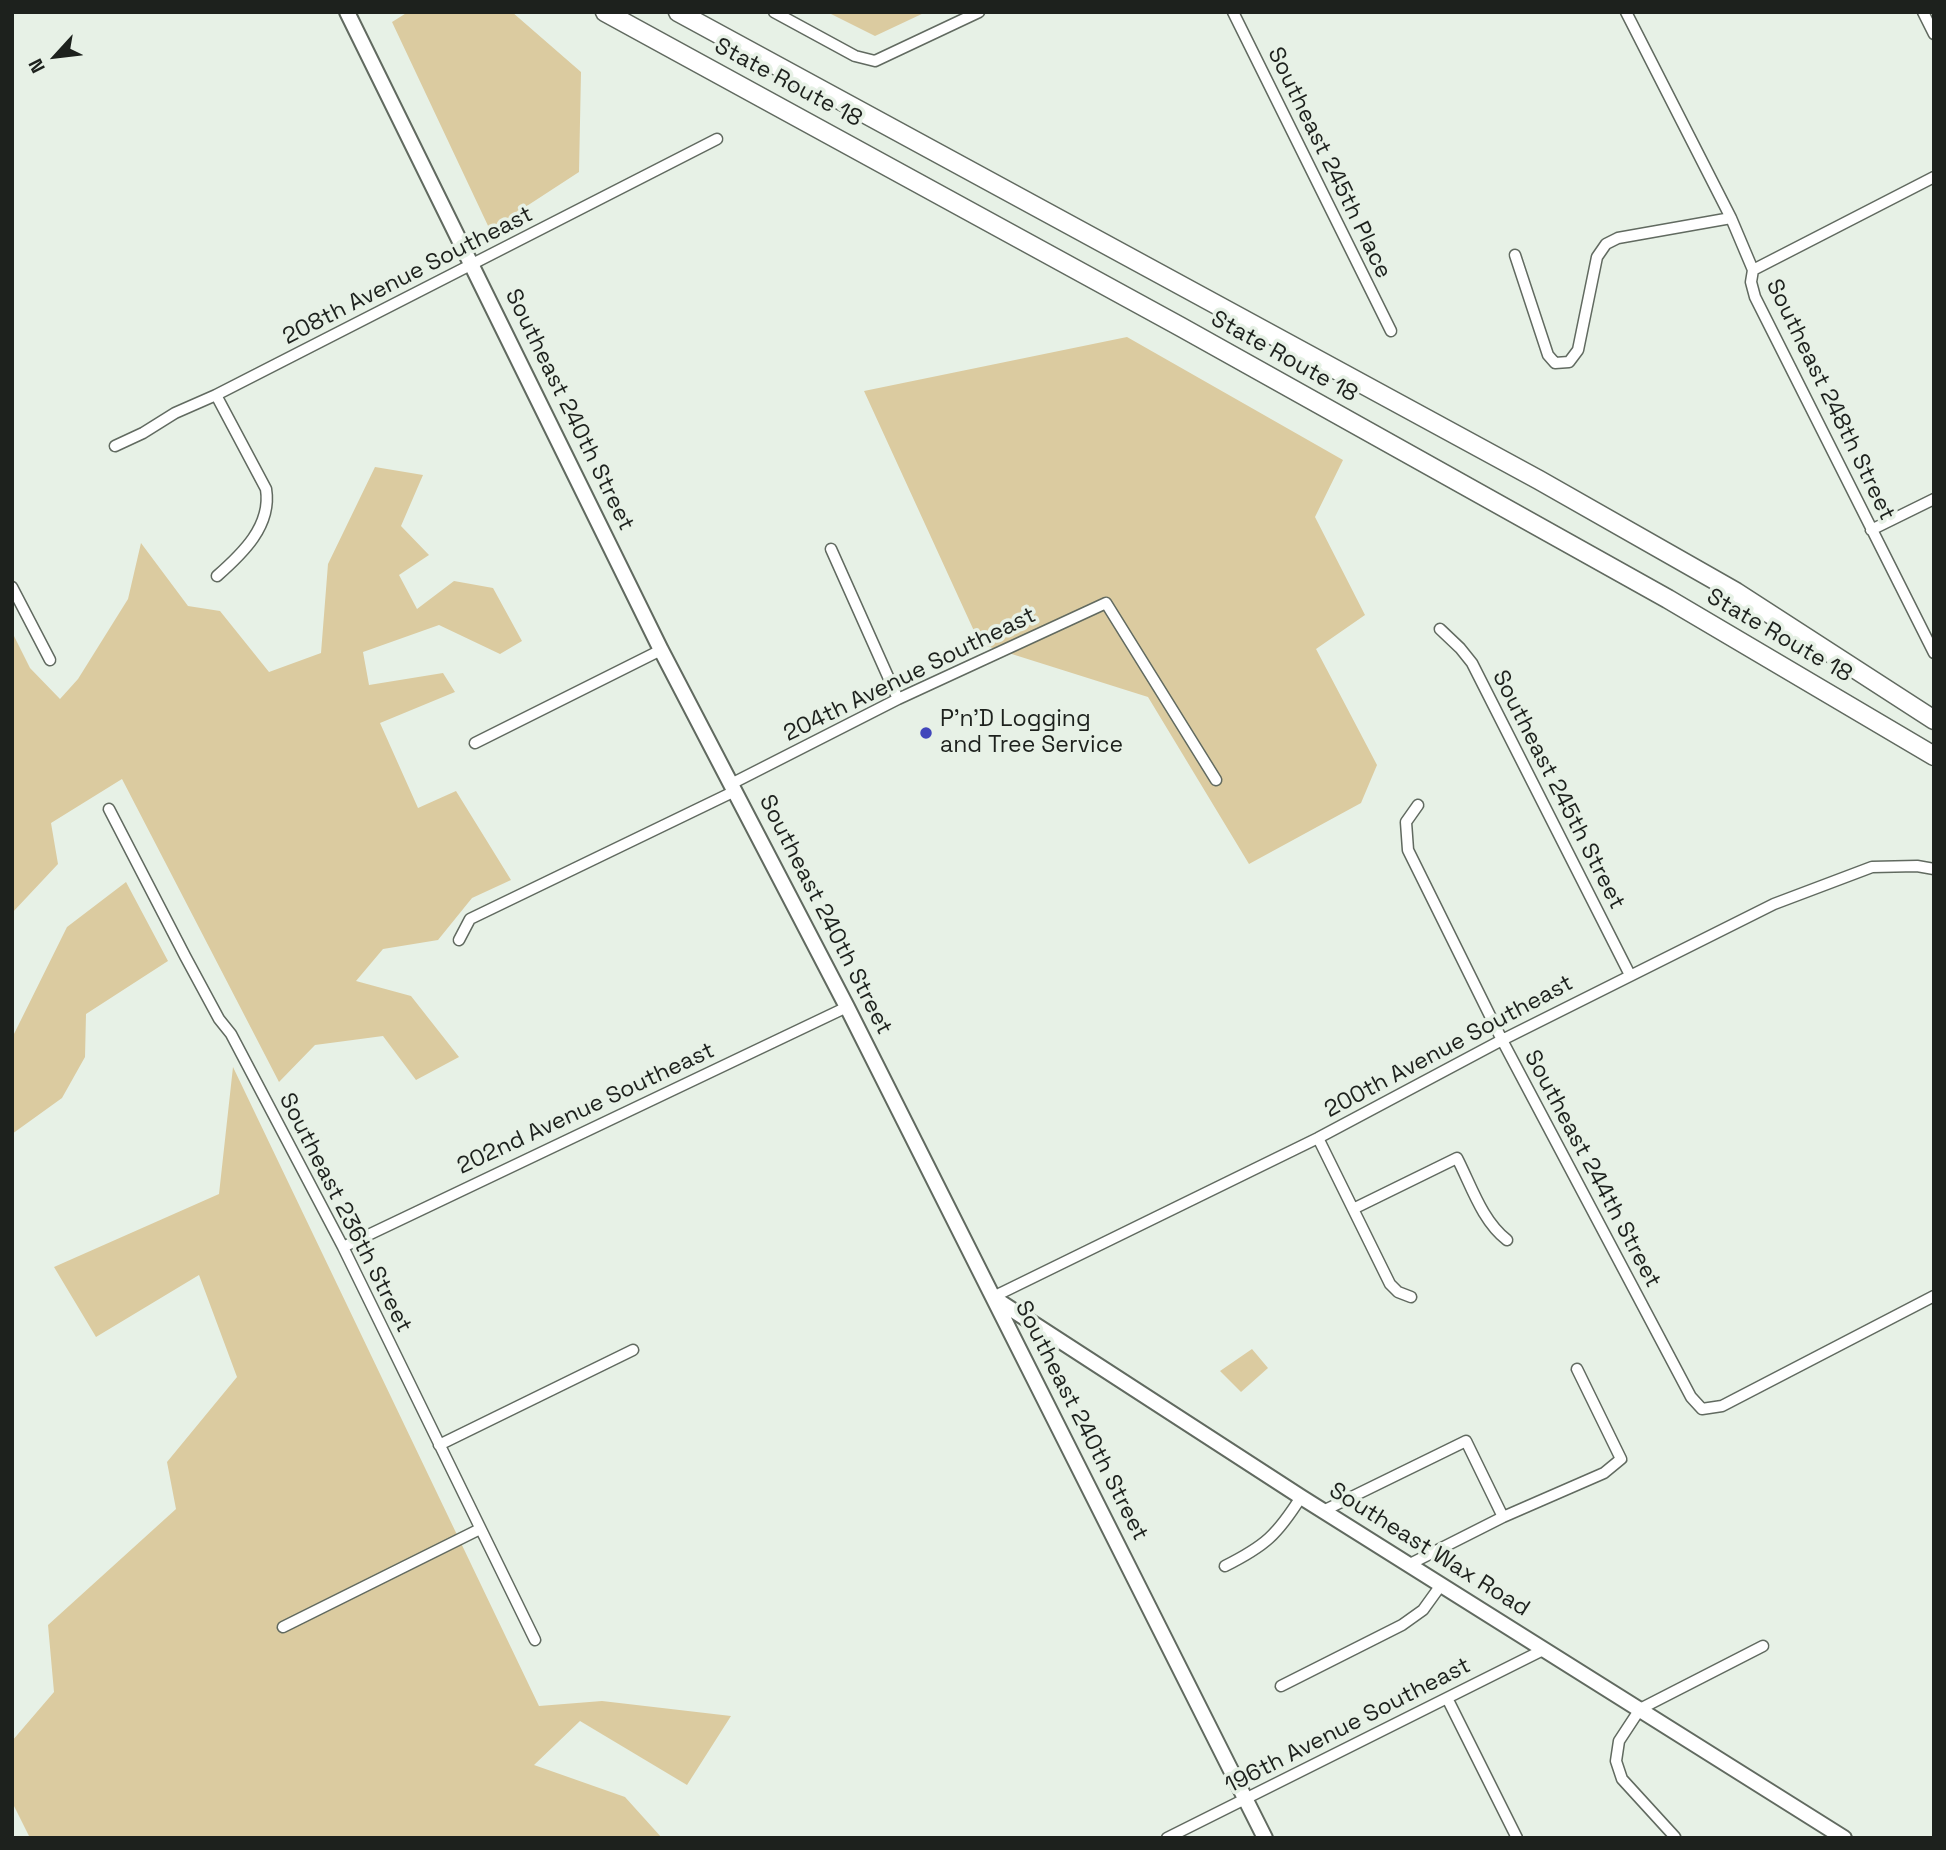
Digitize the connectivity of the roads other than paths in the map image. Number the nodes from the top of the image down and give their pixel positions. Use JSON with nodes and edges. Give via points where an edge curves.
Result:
{"nodes":[{"id":1,"x":347,"y":12,"type":"edge"},
{"id":2,"x":605,"y":12,"type":"edge"},
{"id":3,"x":678,"y":12,"type":"edge"},
{"id":4,"x":774,"y":12,"type":"edge"},
{"id":5,"x":979,"y":12,"type":"edge"},
{"id":6,"x":1233,"y":12,"type":"edge"},
{"id":7,"x":1626,"y":12,"type":"edge"},
{"id":8,"x":1923,"y":12,"type":"edge"},
{"id":9,"x":1934,"y":34,"type":"edge"},
{"id":10,"x":717,"y":139,"type":"dead end"},
{"id":11,"x":1934,"y":177,"type":"edge"},
{"id":12,"x":1731,"y":218,"type":"junction"},
{"id":13,"x":1516,"y":256,"type":"dead end"},
{"id":14,"x":473,"y":265,"type":"junction"},
{"id":15,"x":1753,"y":270,"type":"junction"},
{"id":16,"x":1391,"y":331,"type":"dead end"},
{"id":17,"x":216,"y":395,"type":"junction"},
{"id":18,"x":115,"y":446,"type":"dead end"},
{"id":19,"x":1934,"y":499,"type":"edge"},
{"id":20,"x":1871,"y":530,"type":"junction"},
{"id":21,"x":831,"y":549,"type":"dead end"},
{"id":22,"x":217,"y":576,"type":"dead end"},
{"id":23,"x":12,"y":587,"type":"edge"},
{"id":24,"x":1440,"y":629,"type":"dead end"},
{"id":25,"x":661,"y":650,"type":"junction"},
{"id":26,"x":1934,"y":653,"type":"edge"},
{"id":27,"x":50,"y":660,"type":"dead end"},
{"id":28,"x":898,"y":699,"type":"junction"},
{"id":29,"x":1934,"y":720,"type":"edge"},
{"id":30,"x":475,"y":743,"type":"dead end"},
{"id":31,"x":1934,"y":756,"type":"edge"},
{"id":32,"x":1216,"y":780,"type":"dead end"},
{"id":33,"x":733,"y":788,"type":"junction"},
{"id":34,"x":1418,"y":805,"type":"dead end"},
{"id":35,"x":109,"y":809,"type":"dead end"},
{"id":36,"x":1934,"y":869,"type":"edge"},
{"id":37,"x":459,"y":940,"type":"dead end"},
{"id":38,"x":1630,"y":975,"type":"junction"},
{"id":39,"x":847,"y":1007,"type":"junction"},
{"id":40,"x":1502,"y":1040,"type":"junction"},
{"id":41,"x":1318,"y":1138,"type":"junction"},
{"id":42,"x":1353,"y":1209,"type":"junction"},
{"id":43,"x":1507,"y":1240,"type":"dead end"},
{"id":44,"x":343,"y":1247,"type":"junction"},
{"id":45,"x":1934,"y":1296,"type":"edge"},
{"id":46,"x":993,"y":1297,"type":"junction"},
{"id":47,"x":1411,"y":1297,"type":"dead end"},
{"id":48,"x":633,"y":1350,"type":"dead end"},
{"id":49,"x":1577,"y":1369,"type":"dead end"},
{"id":50,"x":439,"y":1445,"type":"junction"},
{"id":51,"x":1301,"y":1497,"type":"junction"},
{"id":52,"x":1325,"y":1510,"type":"junction"},
{"id":53,"x":1503,"y":1517,"type":"junction"},
{"id":54,"x":480,"y":1529,"type":"junction"},
{"id":55,"x":1408,"y":1564,"type":"junction"},
{"id":56,"x":1225,"y":1566,"type":"dead end"},
{"id":57,"x":1441,"y":1586,"type":"junction"},
{"id":58,"x":283,"y":1627,"type":"dead end"},
{"id":59,"x":534,"y":1640,"type":"dead end"},
{"id":60,"x":1763,"y":1646,"type":"dead end"},
{"id":61,"x":1545,"y":1649,"type":"junction"},
{"id":62,"x":1281,"y":1686,"type":"dead end"},
{"id":63,"x":1447,"y":1698,"type":"junction"},
{"id":64,"x":1640,"y":1709,"type":"junction"},
{"id":65,"x":1245,"y":1799,"type":"junction"},
{"id":66,"x":1675,"y":1837,"type":"edge"},
{"id":67,"x":1167,"y":1838,"type":"edge"},
{"id":68,"x":1265,"y":1838,"type":"edge"},
{"id":69,"x":1517,"y":1838,"type":"edge"},
{"id":70,"x":1844,"y":1838,"type":"edge"}],
"edges":[{"from":1,"to":14,"type":"main road","name":"Southeast 240th Street"},
{"from":2,"to":31,"type":"highway","name":"State Route 18","via":[[1644,586]]},
{"from":3,"to":29,"type":"highway","name":"State Route 18","via":[[1539,480],[1736,592]]},
{"from":4,"to":5,"type":"street","via":[[855,56],[875,61]]},
{"from":6,"to":16,"type":"street","name":"Southeast 245th Place"},
{"from":7,"to":12,"type":"street","name":"Southeast 248th Street"},
{"from":8,"to":9,"type":"street"},
{"from":10,"to":14,"type":"street","name":"208th Avenue Southeast"},
{"from":11,"to":15,"type":"street"},
{"from":12,"to":13,"type":"street","via":[[1606,244],[1597,257],[1578,350],[1569,362],[1555,363],[1548,355]]},
{"from":12,"to":15,"type":"street","name":"Southeast 248th Street"},
{"from":14,"to":17,"type":"street","name":"208th Avenue Southeast"},
{"from":14,"to":25,"type":"main road","name":"Southeast 240th Street"},
{"from":15,"to":20,"type":"street","name":"Southeast 248th Street","via":[[1755,297]]},
{"from":17,"to":18,"type":"street","name":"208th Avenue Southeast"},
{"from":17,"to":22,"type":"street","via":[[268,500],[252,542]]},
{"from":19,"to":20,"type":"street"},
{"from":20,"to":26,"type":"street","name":"Southeast 248th Street"},
{"from":21,"to":28,"type":"street"},
{"from":23,"to":27,"type":"street"},
{"from":24,"to":38,"type":"street","name":"Southeast 245th Street","via":[[1472,663]]},
{"from":25,"to":30,"type":"street"},
{"from":25,"to":33,"type":"main road","name":"Southeast 240th Street"},
{"from":28,"to":32,"type":"street","name":"204th Avenue Southeast","via":[[1106,603]]},
{"from":28,"to":33,"type":"street","name":"204th Avenue Southeast"},
{"from":33,"to":37,"type":"street","name":"204th Avenue Southeast","via":[[470,919]]},
{"from":33,"to":39,"type":"main road","name":"Southeast 240th Street"},
{"from":34,"to":40,"type":"street","name":"Southeast 244th Street","via":[[1406,822],[1408,850]]},
{"from":35,"to":44,"type":"street","name":"Southeast 236th Street"},
{"from":36,"to":38,"type":"street","name":"200th Avenue Southeast","via":[[1872,867],[1774,904]]},
{"from":38,"to":40,"type":"street","name":"200th Avenue Southeast"},
{"from":39,"to":44,"type":"street","name":"202nd Avenue Southeast"},
{"from":39,"to":46,"type":"main road","name":"Southeast 240th Street"},
{"from":40,"to":41,"type":"street","name":"200th Avenue Southeast"},
{"from":40,"to":45,"type":"street","name":"Southeast 244th Street","via":[[1691,1397],[1702,1409],[1722,1406]]},
{"from":41,"to":42,"type":"street"},
{"from":41,"to":46,"type":"street","name":"200th Avenue Southeast"},
{"from":42,"to":43,"type":"street","via":[[1457,1158],[1488,1220]]},
{"from":42,"to":47,"type":"street","via":[[1390,1284]]},
{"from":44,"to":50,"type":"street","name":"Southeast 236th Street"},
{"from":46,"to":51,"type":"main road","name":"Southeast Wax Road"},
{"from":46,"to":65,"type":"main road","name":"Southeast 240th Street"},
{"from":48,"to":50,"type":"street"},
{"from":49,"to":53,"type":"street","via":[[1620,1459],[1604,1473]]},
{"from":50,"to":54,"type":"street","name":"Southeast 236th Street"},
{"from":51,"to":52,"type":"main road","name":"Southeast Wax Road"},
{"from":51,"to":56,"type":"street","via":[[1273,1537]]},
{"from":52,"to":53,"type":"street","via":[[1466,1441]]},
{"from":52,"to":55,"type":"main road","name":"Southeast Wax Road"},
{"from":53,"to":55,"type":"street"},
{"from":54,"to":58,"type":"street"},
{"from":54,"to":59,"type":"street","name":"Southeast 236th Street"},
{"from":55,"to":57,"type":"main road","name":"Southeast Wax Road"},
{"from":57,"to":61,"type":"main road","name":"Southeast Wax Road"},
{"from":57,"to":62,"type":"street","via":[[1423,1610],[1402,1625]]},
{"from":60,"to":64,"type":"street"},
{"from":61,"to":63,"type":"street","name":"196th Avenue Southeast"},
{"from":61,"to":64,"type":"main road","name":"Southeast Wax Road"},
{"from":63,"to":65,"type":"street","name":"196th Avenue Southeast"},
{"from":63,"to":69,"type":"street"},
{"from":64,"to":66,"type":"street","via":[[1619,1741],[1618,1772]]},
{"from":64,"to":70,"type":"main road","name":"Southeast Wax Road"},
{"from":65,"to":67,"type":"street","name":"196th Avenue Southeast"},
{"from":65,"to":68,"type":"main road","name":"Southeast 240th Street"}]}
